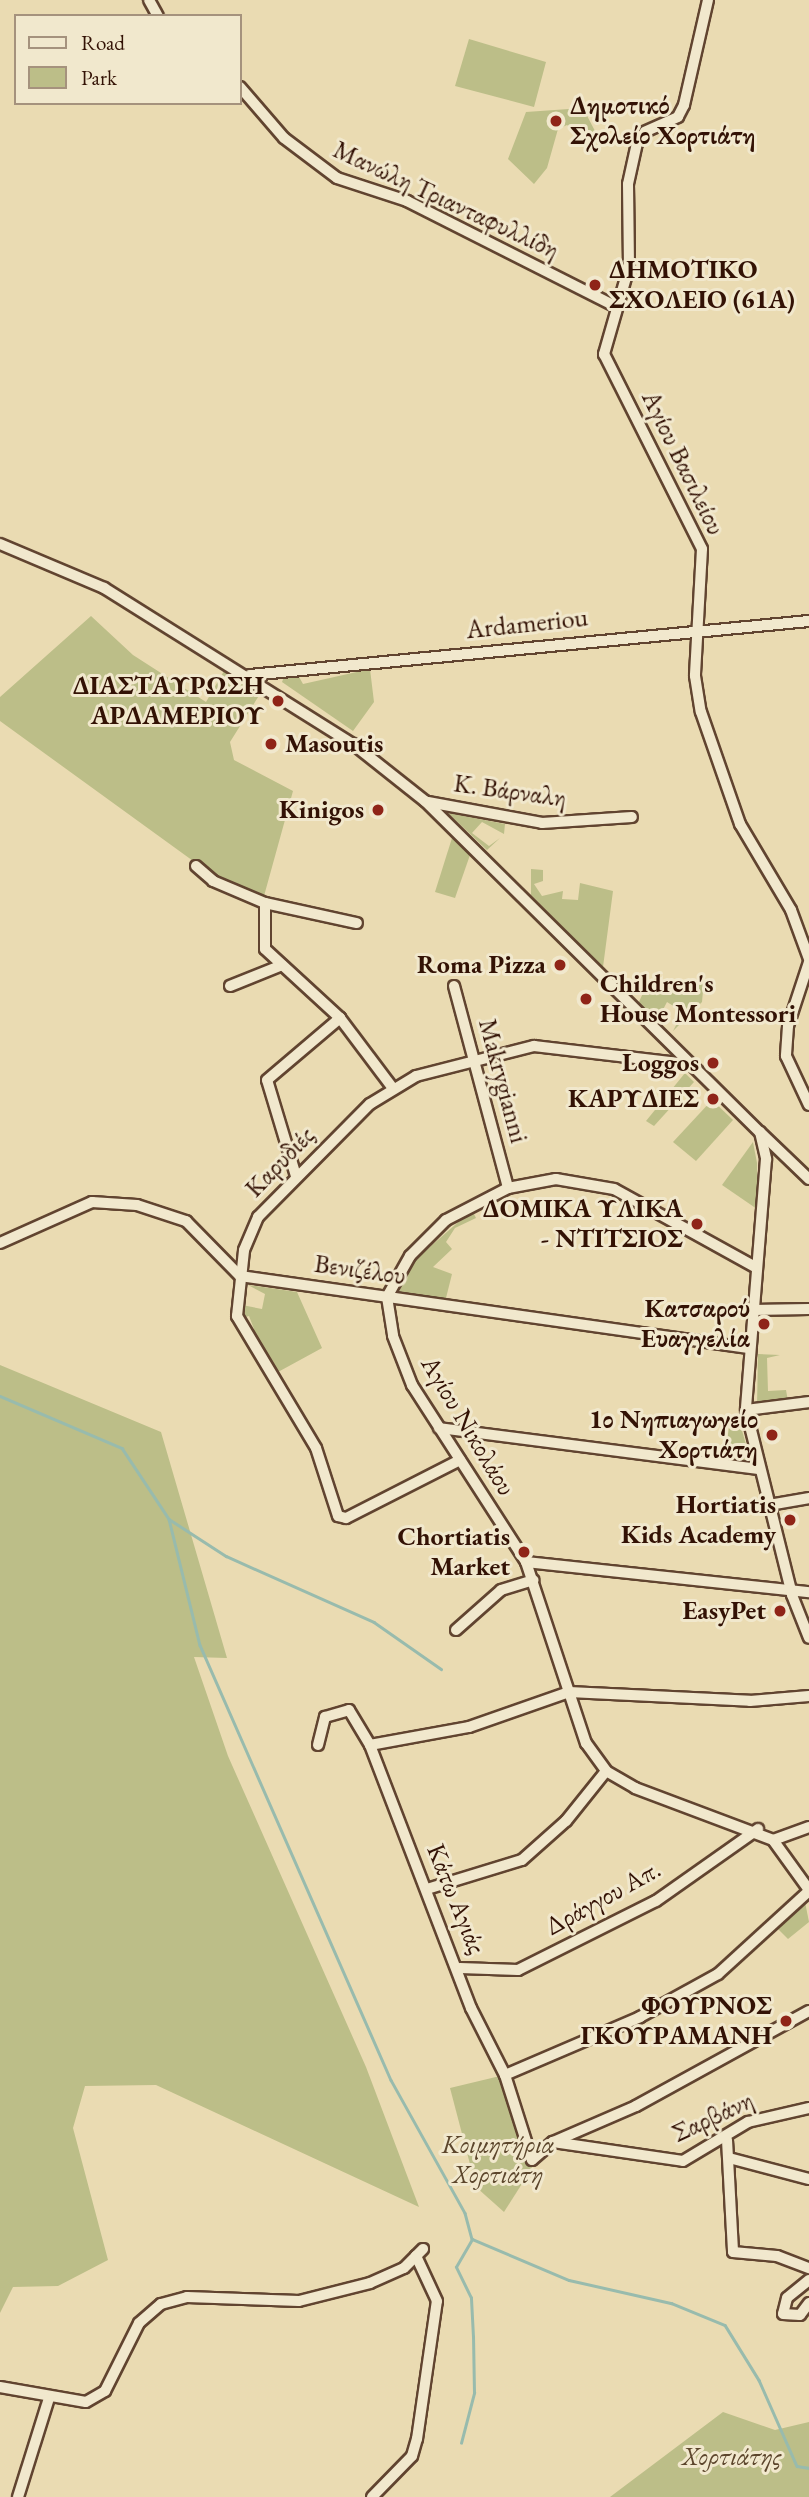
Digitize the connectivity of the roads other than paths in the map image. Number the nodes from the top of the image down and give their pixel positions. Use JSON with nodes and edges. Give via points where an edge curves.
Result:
{"nodes":[{"id":1,"x":708,"y":0,"type":"edge"},
{"id":2,"x":242,"y":89,"type":"edge"},
{"id":3,"x":617,"y":307,"type":"junction"},
{"id":4,"x":0,"y":544,"type":"edge"},
{"id":5,"x":809,"y":621,"type":"edge"},
{"id":6,"x":699,"y":630,"type":"junction"},
{"id":7,"x":250,"y":675,"type":"junction"},
{"id":8,"x":425,"y":801,"type":"junction"},
{"id":9,"x":632,"y":817,"type":"dead end"},
{"id":10,"x":196,"y":866,"type":"dead end"},
{"id":11,"x":265,"y":902,"type":"junction"},
{"id":12,"x":357,"y":923,"type":"dead end"},
{"id":13,"x":809,"y":960,"type":"edge"},
{"id":14,"x":282,"y":965,"type":"junction"},
{"id":15,"x":230,"y":986,"type":"dead end"},
{"id":16,"x":454,"y":986,"type":"dead end"},
{"id":17,"x":340,"y":1018,"type":"junction"},
{"id":18,"x":475,"y":1059,"type":"junction"},
{"id":19,"x":687,"y":1064,"type":"junction"},
{"id":20,"x":805,"y":1086,"type":"edge"},
{"id":21,"x":392,"y":1087,"type":"junction"},
{"id":22,"x":809,"y":1105,"type":"edge"},
{"id":23,"x":760,"y":1132,"type":"junction"},
{"id":24,"x":296,"y":1176,"type":"junction"},
{"id":25,"x":809,"y":1179,"type":"edge"},
{"id":26,"x":508,"y":1188,"type":"junction"},
{"id":27,"x":0,"y":1243,"type":"edge"},
{"id":28,"x":757,"y":1268,"type":"junction"},
{"id":29,"x":240,"y":1276,"type":"junction"},
{"id":30,"x":387,"y":1297,"type":"junction"},
{"id":31,"x":809,"y":1309,"type":"edge"},
{"id":32,"x":752,"y":1310,"type":"junction"},
{"id":33,"x":748,"y":1348,"type":"junction"},
{"id":34,"x":809,"y":1402,"type":"edge"},
{"id":35,"x":746,"y":1410,"type":"junction"},
{"id":36,"x":439,"y":1428,"type":"junction"},
{"id":37,"x":460,"y":1460,"type":"junction"},
{"id":38,"x":759,"y":1469,"type":"junction"},
{"id":39,"x":809,"y":1498,"type":"edge"},
{"id":40,"x":769,"y":1505,"type":"junction"},
{"id":41,"x":526,"y":1562,"type":"junction"},
{"id":42,"x":533,"y":1580,"type":"junction"},
{"id":43,"x":809,"y":1592,"type":"edge"},
{"id":44,"x":792,"y":1595,"type":"junction"},
{"id":45,"x":456,"y":1630,"type":"dead end"},
{"id":46,"x":809,"y":1638,"type":"edge"},
{"id":47,"x":569,"y":1692,"type":"junction"},
{"id":48,"x":809,"y":1696,"type":"edge"},
{"id":49,"x":318,"y":1745,"type":"dead end"},
{"id":50,"x":370,"y":1745,"type":"junction"},
{"id":51,"x":606,"y":1771,"type":"junction"},
{"id":52,"x":809,"y":1827,"type":"edge"},
{"id":53,"x":758,"y":1829,"type":"junction"},
{"id":54,"x":773,"y":1840,"type":"junction"},
{"id":55,"x":427,"y":1889,"type":"junction"},
{"id":56,"x":809,"y":1890,"type":"edge"},
{"id":57,"x":460,"y":1968,"type":"junction"},
{"id":58,"x":809,"y":2011,"type":"edge"},
{"id":59,"x":505,"y":2075,"type":"junction"},
{"id":60,"x":809,"y":2108,"type":"edge"},
{"id":61,"x":727,"y":2140,"type":"junction"},
{"id":62,"x":553,"y":2142,"type":"junction"},
{"id":63,"x":729,"y":2158,"type":"junction"},
{"id":64,"x":809,"y":2179,"type":"edge"},
{"id":65,"x":809,"y":2268,"type":"edge"},
{"id":66,"x":809,"y":2280,"type":"edge"},
{"id":67,"x":809,"y":2304,"type":"edge"},
{"id":68,"x":0,"y":2387,"type":"edge"},
{"id":69,"x":49,"y":2398,"type":"junction"},
{"id":70,"x":19,"y":2497,"type":"edge"},
{"id":71,"x":372,"y":2497,"type":"edge"}],
"edges":[{"from":1,"to":3,"type":"street","name":"Αγίου Βασιλείου","via":[[684,105],[678,117],[645,132],[638,143],[628,184],[629,267]]},
{"from":2,"to":3,"type":"street","name":"Μανώλη Τριανταφυλλίδη","via":[[284,138],[337,178],[407,201]]},
{"from":3,"to":6,"type":"street","name":"Αγίου Βασιλείου","via":[[606,362],[702,549]]},
{"from":4,"to":7,"type":"street","via":[[104,588]]},
{"from":5,"to":6,"type":"street","name":"Ardameriou"},
{"from":6,"to":7,"type":"street","name":"Ardameriou"},
{"from":6,"to":13,"type":"street","name":"Αγίου Βασιλείου","via":[[695,676],[715,765]]},
{"from":7,"to":8,"type":"street","via":[[340,734]]},
{"from":8,"to":9,"type":"street","name":"Κ. Βάρναλη","via":[[542,823]]},
{"from":8,"to":19,"type":"street"},
{"from":10,"to":11,"type":"street","via":[[213,881]]},
{"from":11,"to":12,"type":"street"},
{"from":11,"to":14,"type":"street","via":[[265,949]]},
{"from":13,"to":20,"type":"street","name":"Αγίου Βασιλείου","via":[[788,1027],[786,1056]]},
{"from":14,"to":15,"type":"street"},
{"from":14,"to":17,"type":"street"},
{"from":16,"to":18,"type":"street","name":"Makrygianni"},
{"from":17,"to":21,"type":"street"},
{"from":17,"to":24,"type":"street","via":[[267,1080]]},
{"from":18,"to":19,"type":"street","name":"Καρυδιές","via":[[534,1046]]},
{"from":18,"to":21,"type":"street","name":"Καρυδιές"},
{"from":18,"to":26,"type":"street","name":"Makrygianni"},
{"from":19,"to":23,"type":"street"},
{"from":20,"to":22,"type":"street","name":"Αγίου Βασιλείου"},
{"from":21,"to":24,"type":"street","name":"Καρυδιές"},
{"from":23,"to":25,"type":"street"},
{"from":23,"to":28,"type":"street","via":[[766,1158]]},
{"from":24,"to":29,"type":"street","name":"Καρυδιές","via":[[258,1217]]},
{"from":26,"to":28,"type":"street","via":[[556,1179],[604,1185]]},
{"from":26,"to":30,"type":"street","via":[[437,1228],[395,1275]]},
{"from":27,"to":29,"type":"street","via":[[92,1202],[136,1205],[187,1221]]},
{"from":28,"to":32,"type":"street"},
{"from":29,"to":30,"type":"street","name":"Βενιζέλου"},
{"from":29,"to":37,"type":"street","name":"Καρυδιές","via":[[237,1316],[316,1448],[338,1516],[345,1518]]},
{"from":30,"to":33,"type":"street","name":"Βενιζέλου"},
{"from":30,"to":36,"type":"street","name":"Αγίου Νικολάου","via":[[399,1355]]},
{"from":31,"to":32,"type":"street"},
{"from":32,"to":33,"type":"street"},
{"from":33,"to":35,"type":"street"},
{"from":34,"to":35,"type":"street"},
{"from":35,"to":38,"type":"street"},
{"from":36,"to":37,"type":"street","name":"Αγίου Νικολάου"},
{"from":36,"to":38,"type":"street"},
{"from":37,"to":41,"type":"street","name":"Αγίου Νικολάου"},
{"from":38,"to":40,"type":"street"},
{"from":39,"to":40,"type":"street"},
{"from":40,"to":44,"type":"street"},
{"from":41,"to":42,"type":"street","name":"Αγίου Νικολάου"},
{"from":41,"to":44,"type":"street"},
{"from":42,"to":45,"type":"street","via":[[501,1590]]},
{"from":42,"to":47,"type":"street","name":"Αγίου Νικολάου"},
{"from":43,"to":44,"type":"street"},
{"from":44,"to":46,"type":"street"},
{"from":47,"to":48,"type":"street","via":[[750,1702]]},
{"from":47,"to":50,"type":"street","via":[[469,1727]]},
{"from":47,"to":51,"type":"street","name":"Αγίου Νικολάου","via":[[586,1744]]},
{"from":49,"to":50,"type":"street","name":"Κάτω Αγιάς","via":[[325,1717],[349,1710]]},
{"from":50,"to":55,"type":"street","name":"Κάτω Αγιάς"},
{"from":51,"to":53,"type":"street","name":"Αγίου Νικολάου","via":[[666,1800]]},
{"from":51,"to":55,"type":"street","via":[[522,1860]]},
{"from":52,"to":54,"type":"street"},
{"from":53,"to":54,"type":"street","name":"Αγίου Νικολάου"},
{"from":53,"to":57,"type":"street","name":"Δράγγου Απ.","via":[[656,1901],[518,1970]]},
{"from":54,"to":56,"type":"street","name":"Αγίου Νικολάου"},
{"from":55,"to":57,"type":"street","name":"Κάτω Αγιάς"},
{"from":56,"to":59,"type":"street","via":[[718,1974],[640,2017]]},
{"from":57,"to":59,"type":"street","name":"Κάτω Αγιάς","via":[[475,2018]]},
{"from":58,"to":62,"type":"street","via":[[636,2106]]},
{"from":59,"to":62,"type":"street","name":"Κάτω Αγιάς","via":[[531,2160]]},
{"from":60,"to":61,"type":"street","name":"Σαρβάνη","via":[[748,2122]]},
{"from":61,"to":62,"type":"street","name":"Σαρβάνη","via":[[678,2161]]},
{"from":61,"to":63,"type":"street"},
{"from":63,"to":64,"type":"street"},
{"from":63,"to":65,"type":"street","via":[[725,2194],[733,2252],[778,2256]]},
{"from":66,"to":67,"type":"street","via":[[787,2298],[783,2314],[800,2315]]},
{"from":68,"to":69,"type":"street"},
{"from":69,"to":70,"type":"street"},
{"from":69,"to":71,"type":"street","via":[[86,2402],[105,2391],[143,2317],[172,2299],[299,2301],[370,2283],[419,2252],[437,2301],[417,2439],[412,2455]]}]}
